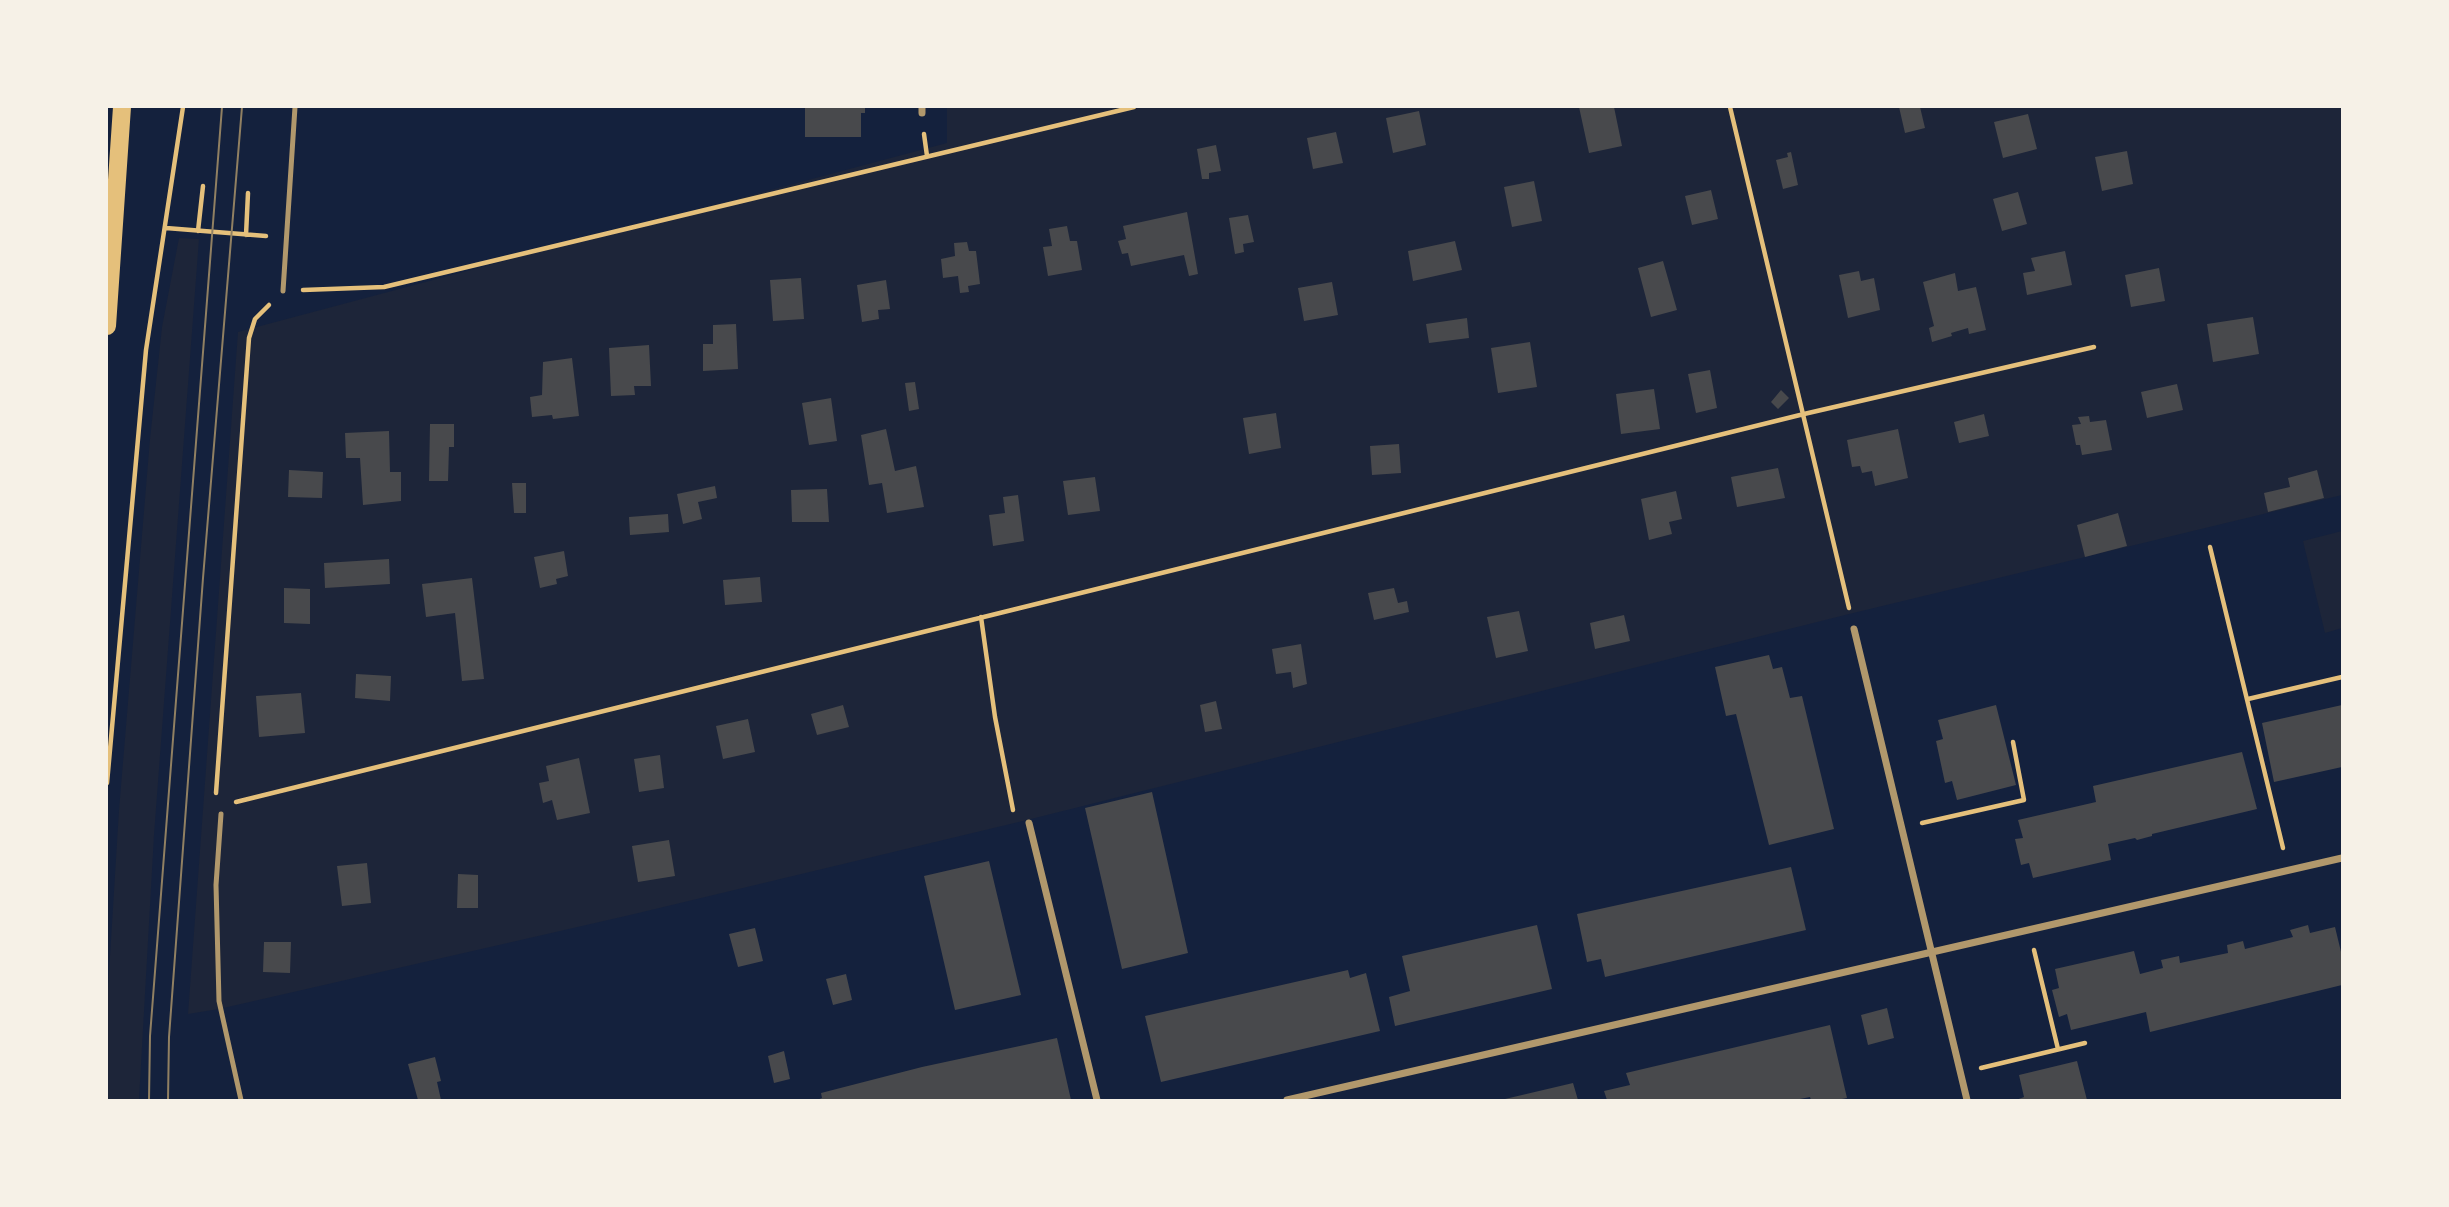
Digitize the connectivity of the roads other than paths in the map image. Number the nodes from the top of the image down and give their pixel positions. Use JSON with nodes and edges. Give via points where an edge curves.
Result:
{"nodes":[{"id":1,"x":122,"y":107,"type":"edge"},
{"id":2,"x":295,"y":107,"type":"edge"},
{"id":3,"x":283,"y":291,"type":"road end"},
{"id":4,"x":107,"y":326,"type":"edge"},
{"id":5,"x":1854,"y":629,"type":"road end"},
{"id":6,"x":220,"y":814,"type":"road end"},
{"id":7,"x":1029,"y":823,"type":"road end"},
{"id":8,"x":2342,"y":858,"type":"edge"},
{"id":9,"x":1931,"y":954,"type":"junction"},
{"id":10,"x":241,"y":1100,"type":"edge"},
{"id":11,"x":1097,"y":1100,"type":"edge"},
{"id":12,"x":1287,"y":1100,"type":"edge"},
{"id":13,"x":1967,"y":1100,"type":"edge"}],
"edges":[{"from":1,"to":4,"type":"main road"},
{"from":2,"to":3,"type":"lane"},
{"from":5,"to":9,"type":"street"},
{"from":6,"to":10,"type":"lane","via":[[216,886],[219,1001]]},
{"from":7,"to":11,"type":"street"},
{"from":8,"to":9,"type":"street"},
{"from":9,"to":12,"type":"street"},
{"from":9,"to":13,"type":"street"}]}
